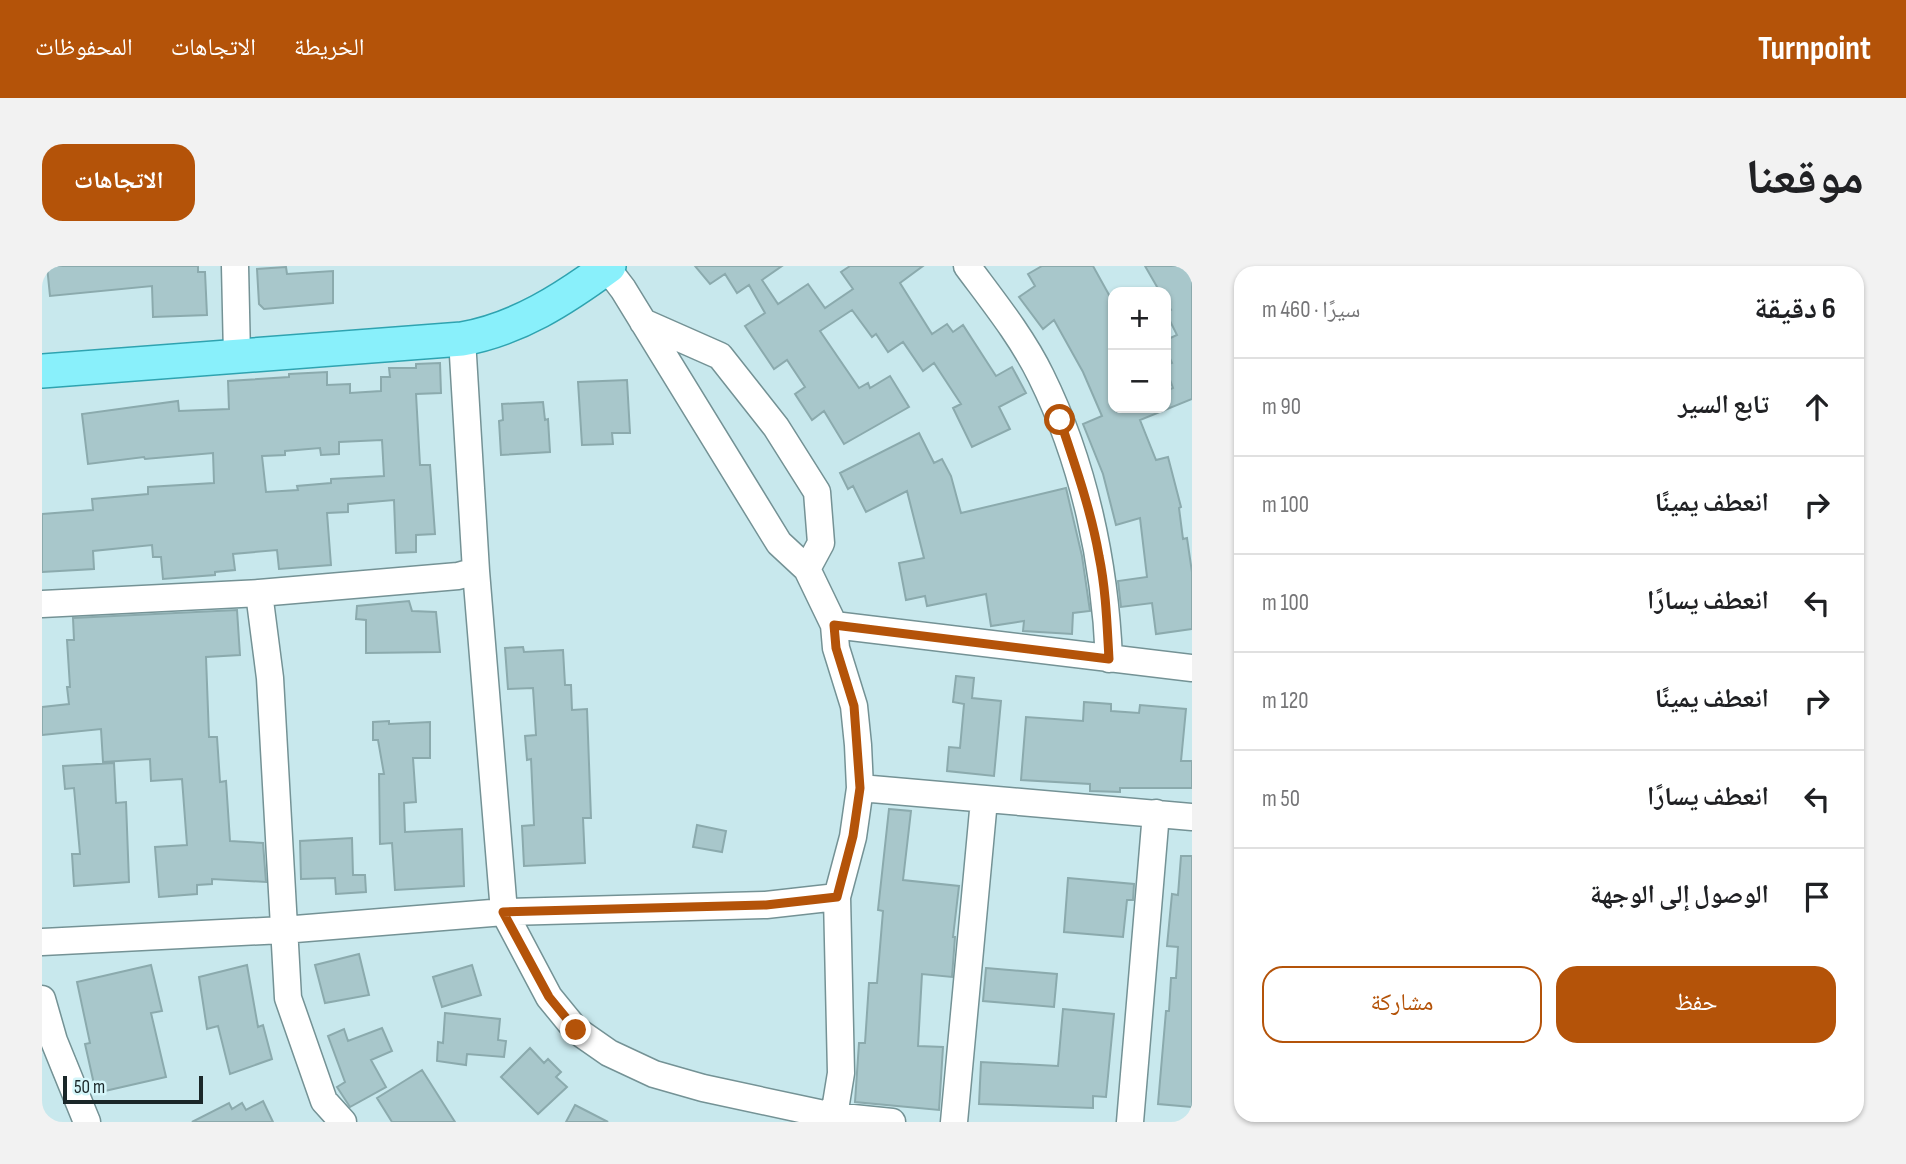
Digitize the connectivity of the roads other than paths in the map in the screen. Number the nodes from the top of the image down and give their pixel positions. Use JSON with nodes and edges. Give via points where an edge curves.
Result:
{"nodes":[{"id":1,"x":234,"y":266,"type":"edge"},
{"id":2,"x":967,"y":266,"type":"edge"},
{"id":3,"x":608,"y":267,"type":"edge"},
{"id":4,"x":643,"y":322,"type":"junction"},
{"id":5,"x":462,"y":339,"type":"junction"},
{"id":6,"x":237,"y":356,"type":"junction"},
{"id":7,"x":42,"y":372,"type":"edge"},
{"id":8,"x":807,"y":569,"type":"junction"},
{"id":9,"x":476,"y":571,"type":"junction"},
{"id":10,"x":259,"y":593,"type":"junction"},
{"id":11,"x":42,"y":604,"type":"edge"},
{"id":12,"x":834,"y":625,"type":"junction"},
{"id":13,"x":1109,"y":659,"type":"junction"},
{"id":14,"x":1192,"y":668,"type":"edge"},
{"id":15,"x":860,"y":788,"type":"junction"},
{"id":16,"x":984,"y":800,"type":"junction"},
{"id":17,"x":1156,"y":813,"type":"junction"},
{"id":18,"x":1192,"y":817,"type":"edge"},
{"id":19,"x":837,"y":897,"type":"junction"},
{"id":20,"x":503,"y":912,"type":"junction"},
{"id":21,"x":283,"y":930,"type":"junction"},
{"id":22,"x":42,"y":942,"type":"edge"},
{"id":23,"x":42,"y":999,"type":"edge"},
{"id":24,"x":833,"y":1119,"type":"edge"},
{"id":25,"x":87,"y":1122,"type":"edge"},
{"id":26,"x":343,"y":1122,"type":"edge"},
{"id":27,"x":892,"y":1122,"type":"edge"},
{"id":28,"x":954,"y":1122,"type":"edge"},
{"id":29,"x":1130,"y":1122,"type":"edge"}],
"edges":[{"from":1,"to":6,"type":"street"},
{"from":2,"to":13,"type":"street","via":[[1041,375],[1060,420],[1099,555]]},
{"from":3,"to":4,"type":"street"},
{"from":3,"to":5,"type":"main road","via":[[517,323]]},
{"from":4,"to":8,"type":"street","via":[[779,543]]},
{"from":4,"to":8,"type":"street","via":[[720,356],[776,427],[817,492],[821,543]]},
{"from":5,"to":6,"type":"main road"},
{"from":5,"to":9,"type":"street"},
{"from":6,"to":7,"type":"main road"},
{"from":8,"to":12,"type":"street"},
{"from":9,"to":10,"type":"street"},
{"from":9,"to":20,"type":"street"},
{"from":10,"to":11,"type":"street"},
{"from":10,"to":21,"type":"street","via":[[270,678]]},
{"from":12,"to":13,"type":"street"},
{"from":12,"to":15,"type":"street","via":[[836,648],[854,706]]},
{"from":13,"to":14,"type":"street"},
{"from":15,"to":16,"type":"street"},
{"from":15,"to":19,"type":"street"},
{"from":16,"to":17,"type":"street"},
{"from":16,"to":28,"type":"street"},
{"from":17,"to":18,"type":"street"},
{"from":17,"to":29,"type":"street"},
{"from":19,"to":20,"type":"street","via":[[766,905]]},
{"from":19,"to":24,"type":"street","via":[[841,1073]]},
{"from":20,"to":21,"type":"street"},
{"from":20,"to":24,"type":"street","via":[[549,997],[576,1030],[609,1053],[654,1074]]},
{"from":21,"to":22,"type":"street"},
{"from":21,"to":26,"type":"street","via":[[289,998],[324,1101]]},
{"from":23,"to":25,"type":"street"},
{"from":24,"to":27,"type":"street"}]}
